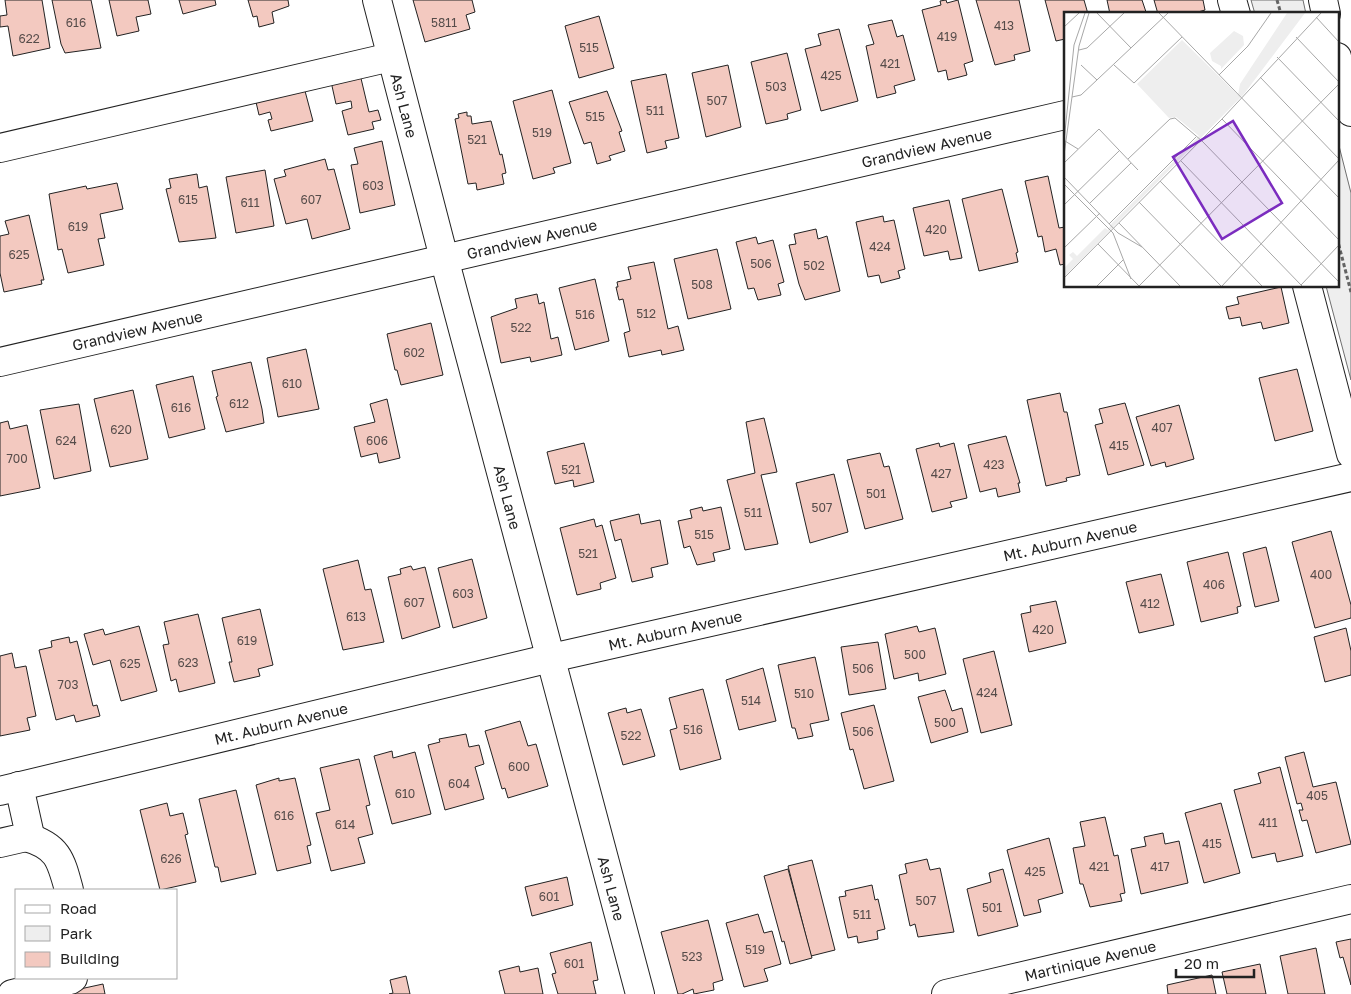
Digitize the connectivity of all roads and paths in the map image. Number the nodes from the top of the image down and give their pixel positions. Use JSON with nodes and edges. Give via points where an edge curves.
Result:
{"nodes":[{"id":1,"x":377,"y":0,"type":"edge"},
{"id":2,"x":391,"y":57,"type":"junction"},
{"id":3,"x":1338,"y":61,"type":"edge"},
{"id":4,"x":1351,"y":112,"type":"edge"},
{"id":5,"x":1064,"y":115,"type":"edge"},
{"id":6,"x":0,"y":148,"type":"edge"},
{"id":7,"x":1338,"y":242,"type":"edge"},
{"id":8,"x":444,"y":258,"type":"junction"},
{"id":9,"x":1308,"y":288,"type":"edge"},
{"id":10,"x":1351,"y":292,"type":"edge"},
{"id":11,"x":0,"y":362,"type":"edge"},
{"id":12,"x":1351,"y":454,"type":"edge"},
{"id":13,"x":1351,"y":477,"type":"edge"},
{"id":14,"x":552,"y":658,"type":"junction"},
{"id":15,"x":10,"y":788,"type":"edge"},
{"id":16,"x":26,"y":836,"type":"junction"},
{"id":17,"x":0,"y":843,"type":"edge"},
{"id":18,"x":69,"y":889,"type":"edge"},
{"id":19,"x":1351,"y":899,"type":"edge"},
{"id":20,"x":72,"y":979,"type":"edge"},
{"id":21,"x":12,"y":994,"type":"edge"},
{"id":22,"x":640,"y":994,"type":"edge"},
{"id":23,"x":946,"y":994,"type":"edge"}],
"edges":[{"from":1,"to":2,"type":"street","name":"Ash Lane"},
{"from":2,"to":6,"type":"street"},
{"from":2,"to":8,"type":"street","name":"Ash Lane"},
{"from":3,"to":4,"type":"street"},
{"from":5,"to":8,"type":"street","name":"Grandview Avenue"},
{"from":7,"to":10,"type":"path"},
{"from":8,"to":11,"type":"street","name":"Grandview Avenue"},
{"from":8,"to":14,"type":"street","name":"Ash Lane"},
{"from":9,"to":12,"type":"street"},
{"from":13,"to":14,"type":"street","name":"Mt. Auburn Avenue"},
{"from":14,"to":15,"type":"street","name":"Mt. Auburn Avenue"},
{"from":14,"to":22,"type":"street","name":"Ash Lane"},
{"from":15,"to":16,"type":"street","via":[[29,831]]},
{"from":16,"to":17,"type":"street"},
{"from":16,"to":18,"type":"street","via":[[40,840],[56,853]]},
{"from":19,"to":23,"type":"street","name":"Martinique Avenue"},
{"from":20,"to":21,"type":"street"}]}
